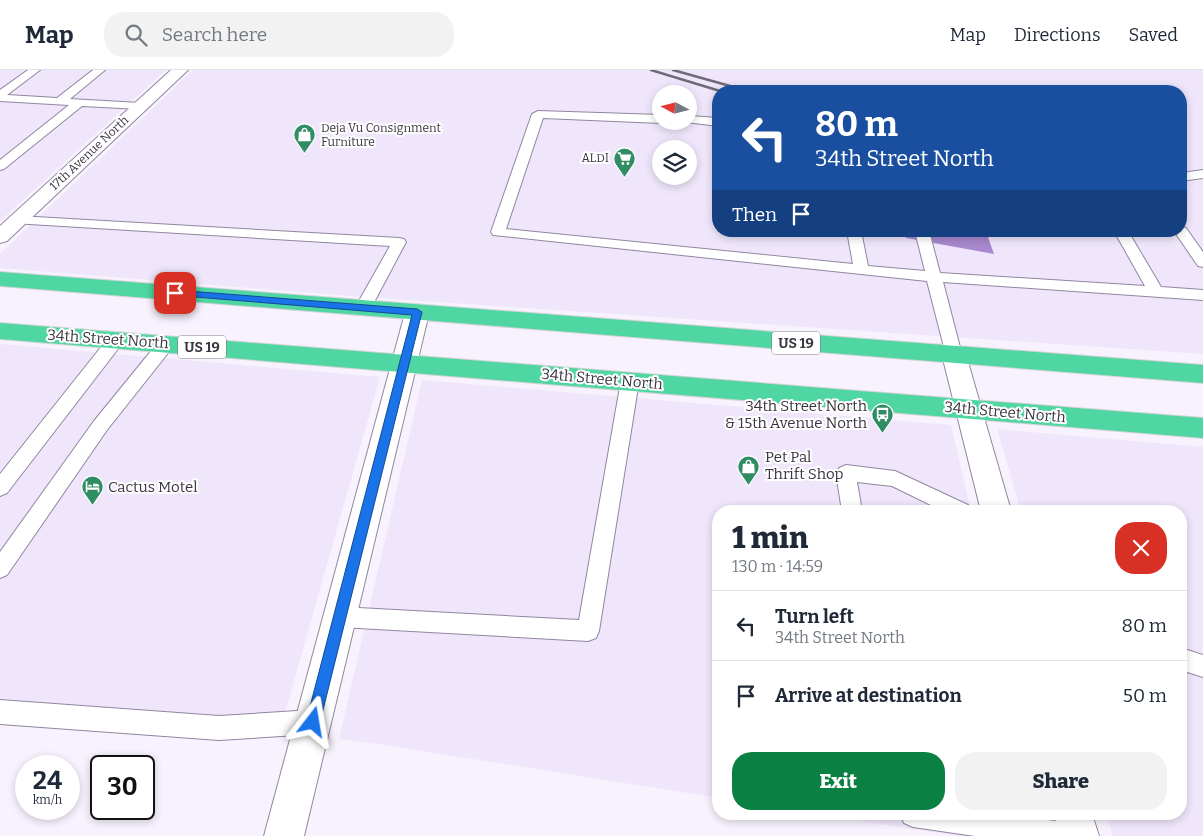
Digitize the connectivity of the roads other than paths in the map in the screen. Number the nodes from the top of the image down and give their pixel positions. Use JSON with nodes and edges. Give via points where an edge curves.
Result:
{"nodes":[{"id":1,"x":35,"y":70,"type":"edge"},
{"id":2,"x":100,"y":70,"type":"edge"},
{"id":3,"x":180,"y":70,"type":"edge"},
{"id":4,"x":0,"y":96,"type":"edge"},
{"id":5,"x":60,"y":101,"type":"junction"},
{"id":6,"x":80,"y":102,"type":"junction"},
{"id":7,"x":140,"y":106,"type":"junction"},
{"id":8,"x":652,"y":119,"type":"edge"},
{"id":9,"x":698,"y":121,"type":"edge"},
{"id":10,"x":712,"y":122,"type":"edge"},
{"id":11,"x":0,"y":166,"type":"edge"},
{"id":12,"x":1203,"y":174,"type":"edge"},
{"id":13,"x":1187,"y":176,"type":"edge"},
{"id":14,"x":18,"y":220,"type":"junction"},
{"id":15,"x":0,"y":237,"type":"edge"},
{"id":16,"x":855,"y":237,"type":"edge"},
{"id":17,"x":924,"y":237,"type":"edge"},
{"id":18,"x":1125,"y":237,"type":"edge"},
{"id":19,"x":1185,"y":237,"type":"edge"},
{"id":20,"x":1203,"y":263,"type":"edge"},
{"id":21,"x":861,"y":270,"type":"junction"},
{"id":22,"x":934,"y":277,"type":"junction"},
{"id":23,"x":0,"y":279,"type":"edge"},
{"id":24,"x":1156,"y":292,"type":"junction"},
{"id":25,"x":1203,"y":295,"type":"edge"},
{"id":26,"x":363,"y":308,"type":"junction"},
{"id":27,"x":417,"y":312,"type":"junction"},
{"id":28,"x":0,"y":331,"type":"edge"},
{"id":29,"x":115,"y":341,"type":"junction"},
{"id":30,"x":166,"y":344,"type":"junction"},
{"id":31,"x":954,"y":355,"type":"junction"},
{"id":32,"x":404,"y":363,"type":"junction"},
{"id":33,"x":1203,"y":374,"type":"edge"},
{"id":34,"x":630,"y":382,"type":"junction"},
{"id":35,"x":970,"y":409,"type":"junction"},
{"id":36,"x":1203,"y":428,"type":"edge"},
{"id":37,"x":0,"y":488,"type":"edge"},
{"id":38,"x":851,"y":505,"type":"edge"},
{"id":39,"x":947,"y":505,"type":"edge"},
{"id":40,"x":994,"y":505,"type":"edge"},
{"id":41,"x":0,"y":569,"type":"edge"},
{"id":42,"x":340,"y":617,"type":"junction"},
{"id":43,"x":1187,"y":661,"type":"edge"},
{"id":44,"x":1203,"y":666,"type":"edge"},
{"id":45,"x":0,"y":712,"type":"edge"},
{"id":46,"x":313,"y":722,"type":"junction"},
{"id":47,"x":955,"y":820,"type":"edge"},
{"id":48,"x":1075,"y":820,"type":"edge"},
{"id":49,"x":284,"y":836,"type":"edge"},
{"id":50,"x":1068,"y":836,"type":"edge"},
{"id":51,"x":1079,"y":836,"type":"edge"}],
"edges":[{"from":1,"to":4,"type":"lane"},
{"from":2,"to":5,"type":"lane"},
{"from":3,"to":7,"type":"street","name":"17th Avenue North"},
{"from":4,"to":5,"type":"lane"},
{"from":5,"to":6,"type":"lane"},
{"from":6,"to":7,"type":"lane"},
{"from":6,"to":11,"type":"lane"},
{"from":7,"to":14,"type":"street","name":"17th Avenue North"},
{"from":8,"to":21,"type":"lane","via":[[538,114],[498,232]]},
{"from":9,"to":10,"type":"lane"},
{"from":12,"to":13,"type":"lane"},
{"from":14,"to":15,"type":"street","name":"17th Avenue North"},
{"from":14,"to":26,"type":"lane","via":[[398,242]]},
{"from":16,"to":21,"type":"lane"},
{"from":17,"to":22,"type":"lane"},
{"from":18,"to":24,"type":"lane"},
{"from":19,"to":20,"type":"lane"},
{"from":21,"to":22,"type":"lane"},
{"from":22,"to":24,"type":"lane"},
{"from":22,"to":31,"type":"lane"},
{"from":23,"to":26,"type":"highway","number":"US 19"},
{"from":24,"to":25,"type":"lane"},
{"from":26,"to":27,"type":"highway","number":"US 19"},
{"from":27,"to":31,"type":"highway","number":"US 19"},
{"from":27,"to":32,"type":"street"},
{"from":28,"to":29,"type":"highway","name":"34th Street North","number":"US 19"},
{"from":29,"to":30,"type":"highway","name":"34th Street North","number":"US 19"},
{"from":29,"to":37,"type":"lane"},
{"from":30,"to":32,"type":"highway","name":"34th Street North","number":"US 19"},
{"from":30,"to":41,"type":"lane","via":[[132,382],[78,454]]},
{"from":31,"to":33,"type":"highway","number":"US 19"},
{"from":31,"to":35,"type":"street"},
{"from":32,"to":34,"type":"highway","name":"34th Street North","number":"US 19"},
{"from":32,"to":42,"type":"street"},
{"from":34,"to":35,"type":"highway","name":"34th Street North","number":"US 19"},
{"from":34,"to":42,"type":"lane","via":[[588,631]]},
{"from":35,"to":36,"type":"highway","name":"34th Street North","number":"US 19"},
{"from":35,"to":40,"type":"street"},
{"from":38,"to":39,"type":"lane","via":[[846,473],[895,480]]},
{"from":42,"to":46,"type":"street"},
{"from":43,"to":44,"type":"lane"},
{"from":45,"to":46,"type":"lane","via":[[219,728]]},
{"from":46,"to":49,"type":"street"},
{"from":47,"to":50,"type":"lane"},
{"from":48,"to":51,"type":"street"}]}
